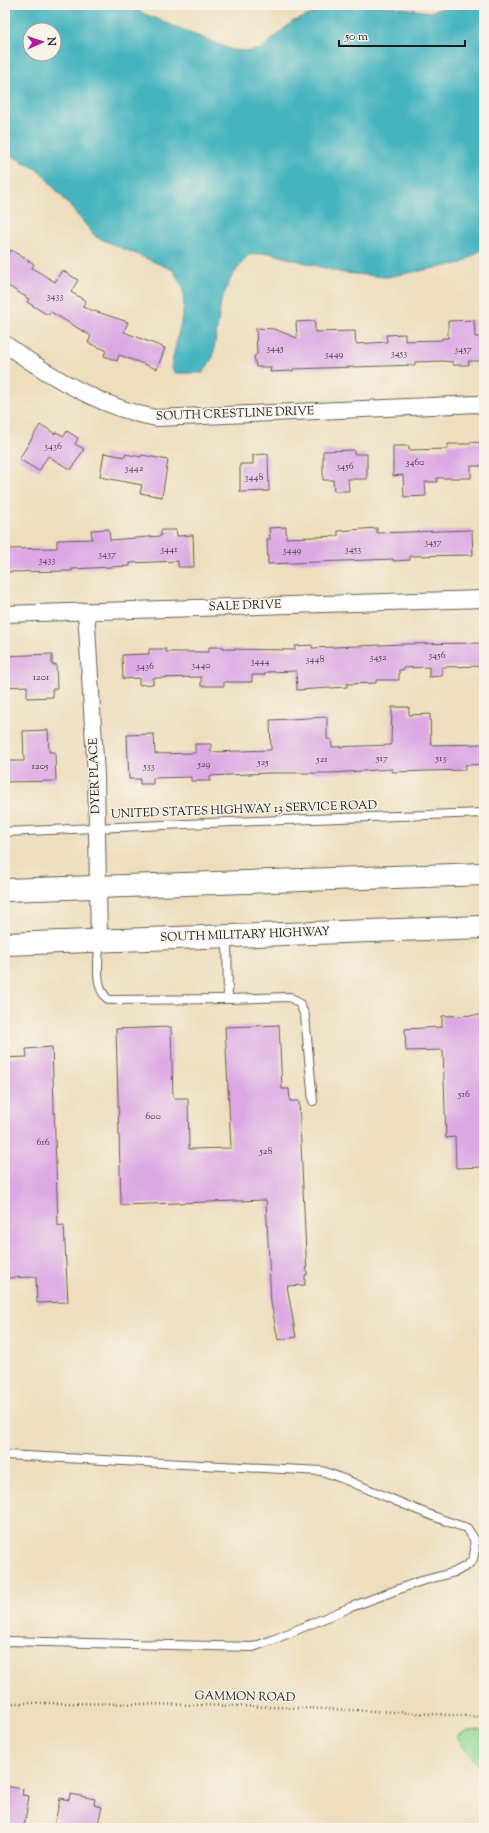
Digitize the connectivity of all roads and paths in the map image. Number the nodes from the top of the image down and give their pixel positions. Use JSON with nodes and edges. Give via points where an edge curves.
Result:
{"nodes":[{"id":1,"x":5,"y":344,"type":"edge"},
{"id":2,"x":484,"y":406,"type":"edge"},
{"id":3,"x":484,"y":599,"type":"edge"},
{"id":4,"x":86,"y":612,"type":"junction"},
{"id":5,"x":5,"y":614,"type":"edge"},
{"id":6,"x":484,"y":813,"type":"edge"},
{"id":7,"x":97,"y":828,"type":"junction"},
{"id":8,"x":5,"y":832,"type":"edge"},
{"id":9,"x":484,"y":874,"type":"edge"},
{"id":10,"x":98,"y":886,"type":"junction"},
{"id":11,"x":5,"y":890,"type":"edge"},
{"id":12,"x":484,"y":927,"type":"edge"},
{"id":13,"x":227,"y":936,"type":"junction"},
{"id":14,"x":99,"y":941,"type":"junction"},
{"id":15,"x":5,"y":944,"type":"edge"},
{"id":16,"x":228,"y":999,"type":"junction"},
{"id":17,"x":313,"y":1101,"type":"dead end"},
{"id":18,"x":5,"y":1455,"type":"edge"},
{"id":19,"x":5,"y":1641,"type":"edge"},
{"id":20,"x":5,"y":1703,"type":"edge"},
{"id":21,"x":484,"y":1717,"type":"edge"}],
"edges":[{"from":1,"to":2,"type":"street","name":"SOUTH CRESTLINE DRIVE","via":[[76,388],[133,414],[156,418],[477,404]]},
{"from":3,"to":4,"type":"street","name":"SALE DRIVE"},
{"from":4,"to":5,"type":"street","name":"SALE DRIVE"},
{"from":4,"to":7,"type":"street","name":"DYER PLACE"},
{"from":6,"to":7,"type":"lane","name":"UNITED STATES HIGHWAY 13 SERVICE ROAD"},
{"from":7,"to":8,"type":"lane","name":"UNITED STATES HIGHWAY 13 SERVICE ROAD"},
{"from":7,"to":10,"type":"street","name":"DYER PLACE"},
{"from":9,"to":10,"type":"main road"},
{"from":10,"to":11,"type":"main road"},
{"from":10,"to":14,"type":"street","name":"DYER PLACE"},
{"from":12,"to":13,"type":"main road","name":"SOUTH MILITARY HIGHWAY"},
{"from":13,"to":14,"type":"main road","name":"SOUTH MILITARY HIGHWAY"},
{"from":13,"to":16,"type":"lane"},
{"from":14,"to":15,"type":"main road","name":"SOUTH MILITARY HIGHWAY"},
{"from":14,"to":16,"type":"lane","via":[[99,987],[103,996],[109,1000]]},
{"from":16,"to":17,"type":"lane","via":[[290,997],[300,1004],[305,1016]]},
{"from":18,"to":19,"type":"lane","via":[[322,1471],[467,1528],[474,1539],[475,1550],[474,1559],[455,1572],[410,1585],[253,1646]]},
{"from":20,"to":21,"type":"path","name":"GAMMON ROAD","via":[[290,1707]]}]}
